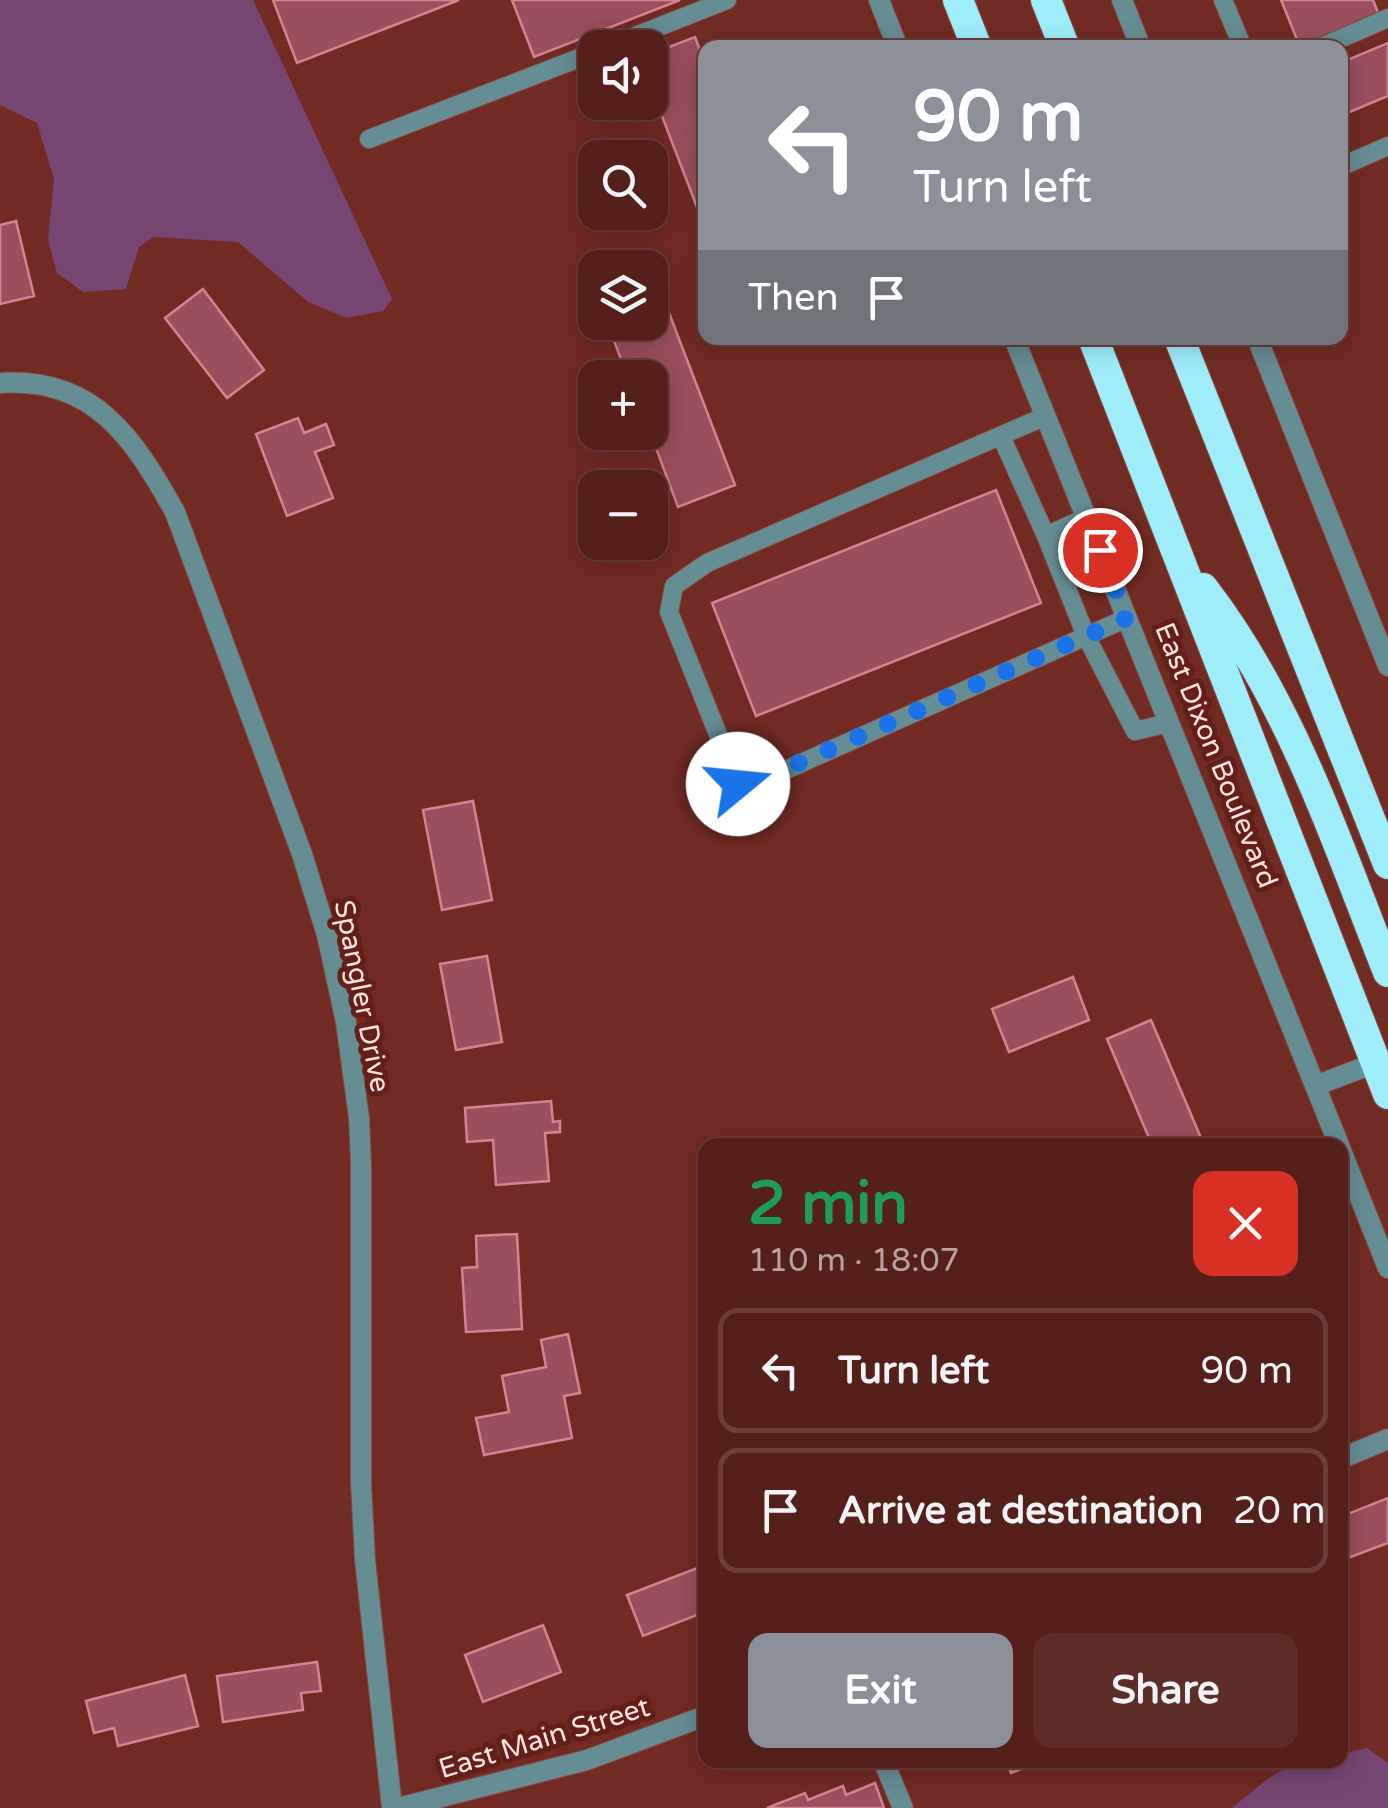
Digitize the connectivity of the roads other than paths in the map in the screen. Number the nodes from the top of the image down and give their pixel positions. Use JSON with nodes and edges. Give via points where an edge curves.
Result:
{"nodes":[{"id":1,"x":726,"y":0,"type":"edge"},
{"id":2,"x":879,"y":0,"type":"edge"},
{"id":3,"x":958,"y":0,"type":"edge"},
{"id":4,"x":1046,"y":0,"type":"edge"},
{"id":5,"x":1122,"y":0,"type":"edge"},
{"id":6,"x":1223,"y":0,"type":"edge"},
{"id":7,"x":1388,"y":18,"type":"edge"},
{"id":8,"x":651,"y":30,"type":"edge"},
{"id":9,"x":895,"y":40,"type":"edge"},
{"id":10,"x":975,"y":40,"type":"edge"},
{"id":11,"x":1062,"y":40,"type":"edge"},
{"id":12,"x":1138,"y":40,"type":"edge"},
{"id":13,"x":1240,"y":40,"type":"edge"},
{"id":14,"x":1337,"y":40,"type":"edge"},
{"id":15,"x":578,"y":59,"type":"edge"},
{"id":16,"x":369,"y":139,"type":"dead end"},
{"id":17,"x":1388,"y":146,"type":"edge"},
{"id":18,"x":1348,"y":164,"type":"edge"},
{"id":19,"x":1017,"y":345,"type":"edge"},
{"id":20,"x":1096,"y":345,"type":"edge"},
{"id":21,"x":1183,"y":345,"type":"edge"},
{"id":22,"x":1259,"y":345,"type":"edge"},
{"id":23,"x":0,"y":383,"type":"edge"},
{"id":24,"x":1046,"y":416,"type":"junction"},
{"id":25,"x":1001,"y":436,"type":"junction"},
{"id":26,"x":1086,"y":517,"type":"junction"},
{"id":27,"x":1046,"y":536,"type":"junction"},
{"id":28,"x":1183,"y":562,"type":"junction"},
{"id":29,"x":1127,"y":618,"type":"junction"},
{"id":30,"x":1086,"y":636,"type":"junction"},
{"id":31,"x":1388,"y":666,"type":"edge"},
{"id":32,"x":1169,"y":723,"type":"junction"},
{"id":33,"x":1388,"y":864,"type":"edge"},
{"id":34,"x":1388,"y":972,"type":"edge"},
{"id":35,"x":1382,"y":1064,"type":"edge"},
{"id":36,"x":1315,"y":1086,"type":"junction"},
{"id":37,"x":1388,"y":1094,"type":"edge"},
{"id":38,"x":1335,"y":1138,"type":"edge"},
{"id":39,"x":1348,"y":1169,"type":"edge"},
{"id":40,"x":1388,"y":1268,"type":"edge"},
{"id":41,"x":1388,"y":1439,"type":"edge"},
{"id":42,"x":1348,"y":1456,"type":"edge"},
{"id":43,"x":698,"y":1719,"type":"edge"},
{"id":44,"x":886,"y":1768,"type":"edge"},
{"id":45,"x":395,"y":1808,"type":"edge"},
{"id":46,"x":903,"y":1808,"type":"edge"}],
"edges":[{"from":1,"to":8,"type":"lane"},
{"from":2,"to":9,"type":"street"},
{"from":3,"to":10,"type":"highway"},
{"from":4,"to":11,"type":"highway"},
{"from":5,"to":12,"type":"street"},
{"from":6,"to":13,"type":"lane"},
{"from":7,"to":14,"type":"lane"},
{"from":15,"to":16,"type":"lane"},
{"from":17,"to":18,"type":"lane"},
{"from":19,"to":24,"type":"street","name":"East Dixon Boulevard"},
{"from":20,"to":28,"type":"highway","name":"East Dixon Boulevard"},
{"from":21,"to":33,"type":"highway"},
{"from":22,"to":31,"type":"street"},
{"from":23,"to":45,"type":"street","name":"Spangler Drive","via":[[56,386],[84,400],[112,420],[150,467],[175,512],[327,935],[359,1118],[365,1560]]},
{"from":24,"to":25,"type":"lane"},
{"from":24,"to":26,"type":"street","name":"East Dixon Boulevard"},
{"from":25,"to":27,"type":"lane"},
{"from":25,"to":30,"type":"lane","via":[[707,562],[674,586],[670,612],[738,784]]},
{"from":26,"to":27,"type":"lane"},
{"from":26,"to":29,"type":"street","name":"East Dixon Boulevard"},
{"from":27,"to":30,"type":"lane"},
{"from":28,"to":34,"type":"highway","via":[[1253,660]]},
{"from":28,"to":35,"type":"highway","name":"East Dixon Boulevard"},
{"from":29,"to":30,"type":"lane"},
{"from":29,"to":32,"type":"street","name":"East Dixon Boulevard"},
{"from":30,"to":32,"type":"lane","via":[[1135,731]]},
{"from":32,"to":36,"type":"street","name":"East Dixon Boulevard"},
{"from":35,"to":36,"type":"street"},
{"from":35,"to":37,"type":"highway","name":"East Dixon Boulevard"},
{"from":36,"to":38,"type":"street","name":"East Dixon Boulevard"},
{"from":39,"to":40,"type":"street","name":"East Dixon Boulevard"},
{"from":41,"to":42,"type":"street"},
{"from":43,"to":45,"type":"street","name":"East Main Street","via":[[588,1760]]},
{"from":44,"to":46,"type":"street"}]}
